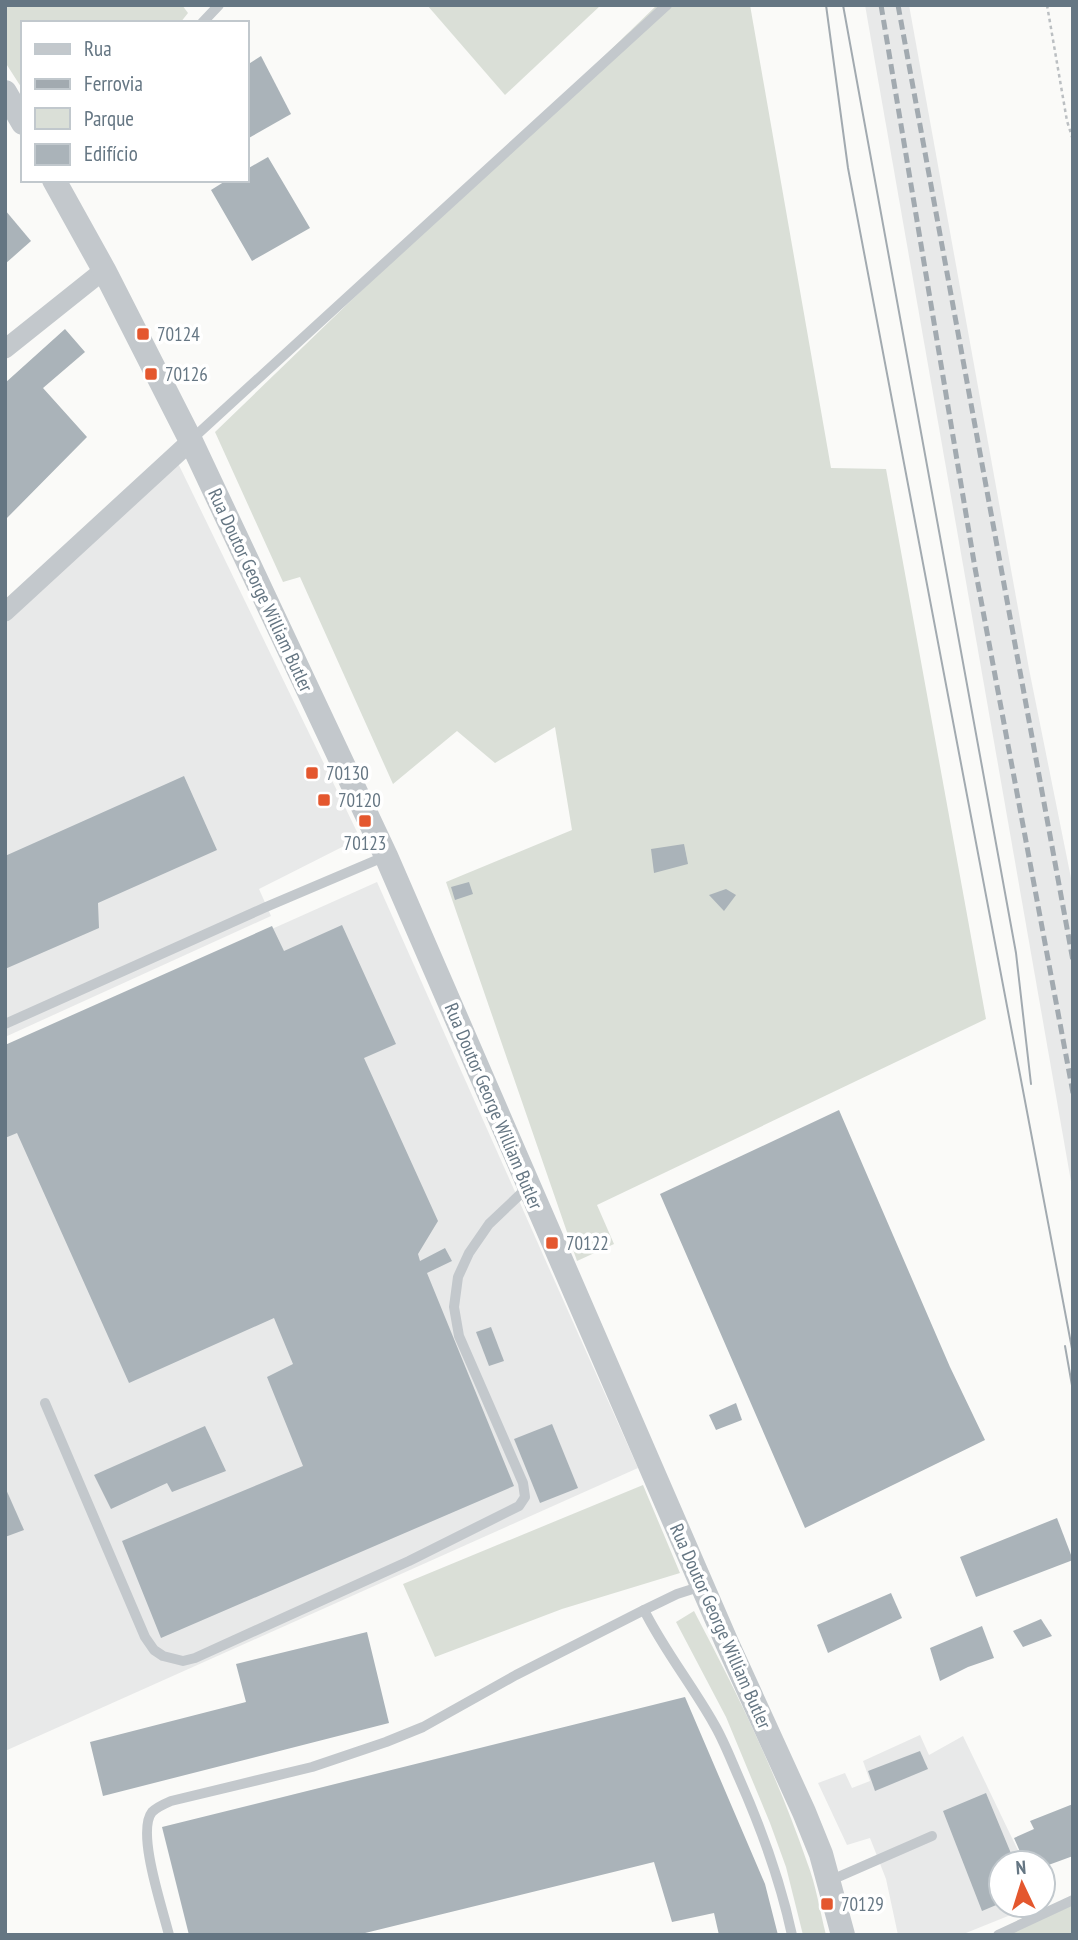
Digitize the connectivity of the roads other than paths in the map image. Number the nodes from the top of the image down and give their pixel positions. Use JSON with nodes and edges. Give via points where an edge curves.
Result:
{"nodes":[{"id":1,"x":219,"y":5,"type":"edge"},
{"id":2,"x":667,"y":5,"type":"edge"},
{"id":3,"x":204,"y":21,"type":"edge"},
{"id":4,"x":5,"y":92,"type":"edge"},
{"id":5,"x":21,"y":120,"type":"edge"},
{"id":6,"x":55,"y":182,"type":"edge"},
{"id":7,"x":104,"y":270,"type":"junction"},
{"id":8,"x":5,"y":349,"type":"edge"},
{"id":9,"x":191,"y":441,"type":"junction"},
{"id":10,"x":5,"y":612,"type":"edge"},
{"id":11,"x":386,"y":856,"type":"junction"},
{"id":12,"x":5,"y":1024,"type":"edge"},
{"id":13,"x":528,"y":1187,"type":"junction"},
{"id":14,"x":45,"y":1404,"type":"dead end"},
{"id":15,"x":702,"y":1586,"type":"junction"},
{"id":16,"x":645,"y":1610,"type":"junction"},
{"id":17,"x":932,"y":1836,"type":"dead end"},
{"id":18,"x":829,"y":1881,"type":"junction"},
{"id":19,"x":1073,"y":1900,"type":"edge"},
{"id":20,"x":169,"y":1935,"type":"edge"},
{"id":21,"x":792,"y":1935,"type":"edge"},
{"id":22,"x":843,"y":1935,"type":"edge"},
{"id":23,"x":998,"y":1935,"type":"edge"}],
"edges":[{"from":1,"to":3,"type":"lane"},
{"from":2,"to":9,"type":"lane"},
{"from":4,"to":5,"type":"street"},
{"from":6,"to":7,"type":"street","name":"Rua Doutor George William Butler"},
{"from":7,"to":8,"type":"street"},
{"from":7,"to":9,"type":"street","name":"Rua Doutor George William Butler"},
{"from":9,"to":10,"type":"street"},
{"from":9,"to":11,"type":"street","name":"Rua Doutor George William Butler"},
{"from":11,"to":12,"type":"lane"},
{"from":11,"to":13,"type":"street","name":"Rua Doutor George William Butler"},
{"from":13,"to":14,"type":"lane","via":[[489,1224],[469,1253],[458,1277],[454,1307],[459,1336],[525,1497],[519,1506],[480,1527],[248,1634],[183,1661],[154,1650],[128,1603]]},
{"from":13,"to":15,"type":"street","name":"Rua Doutor George William Butler"},
{"from":15,"to":16,"type":"lane"},
{"from":15,"to":18,"type":"street","name":"Rua Doutor George William Butler","via":[[804,1812]]},
{"from":16,"to":20,"type":"lane","via":[[386,1742],[312,1768],[160,1806],[151,1813],[147,1842]]},
{"from":16,"to":21,"type":"lane","via":[[716,1728],[776,1867]]},
{"from":17,"to":18,"type":"lane"},
{"from":18,"to":22,"type":"street","name":"Rua Doutor George William Butler"},
{"from":19,"to":23,"type":"lane"}]}
